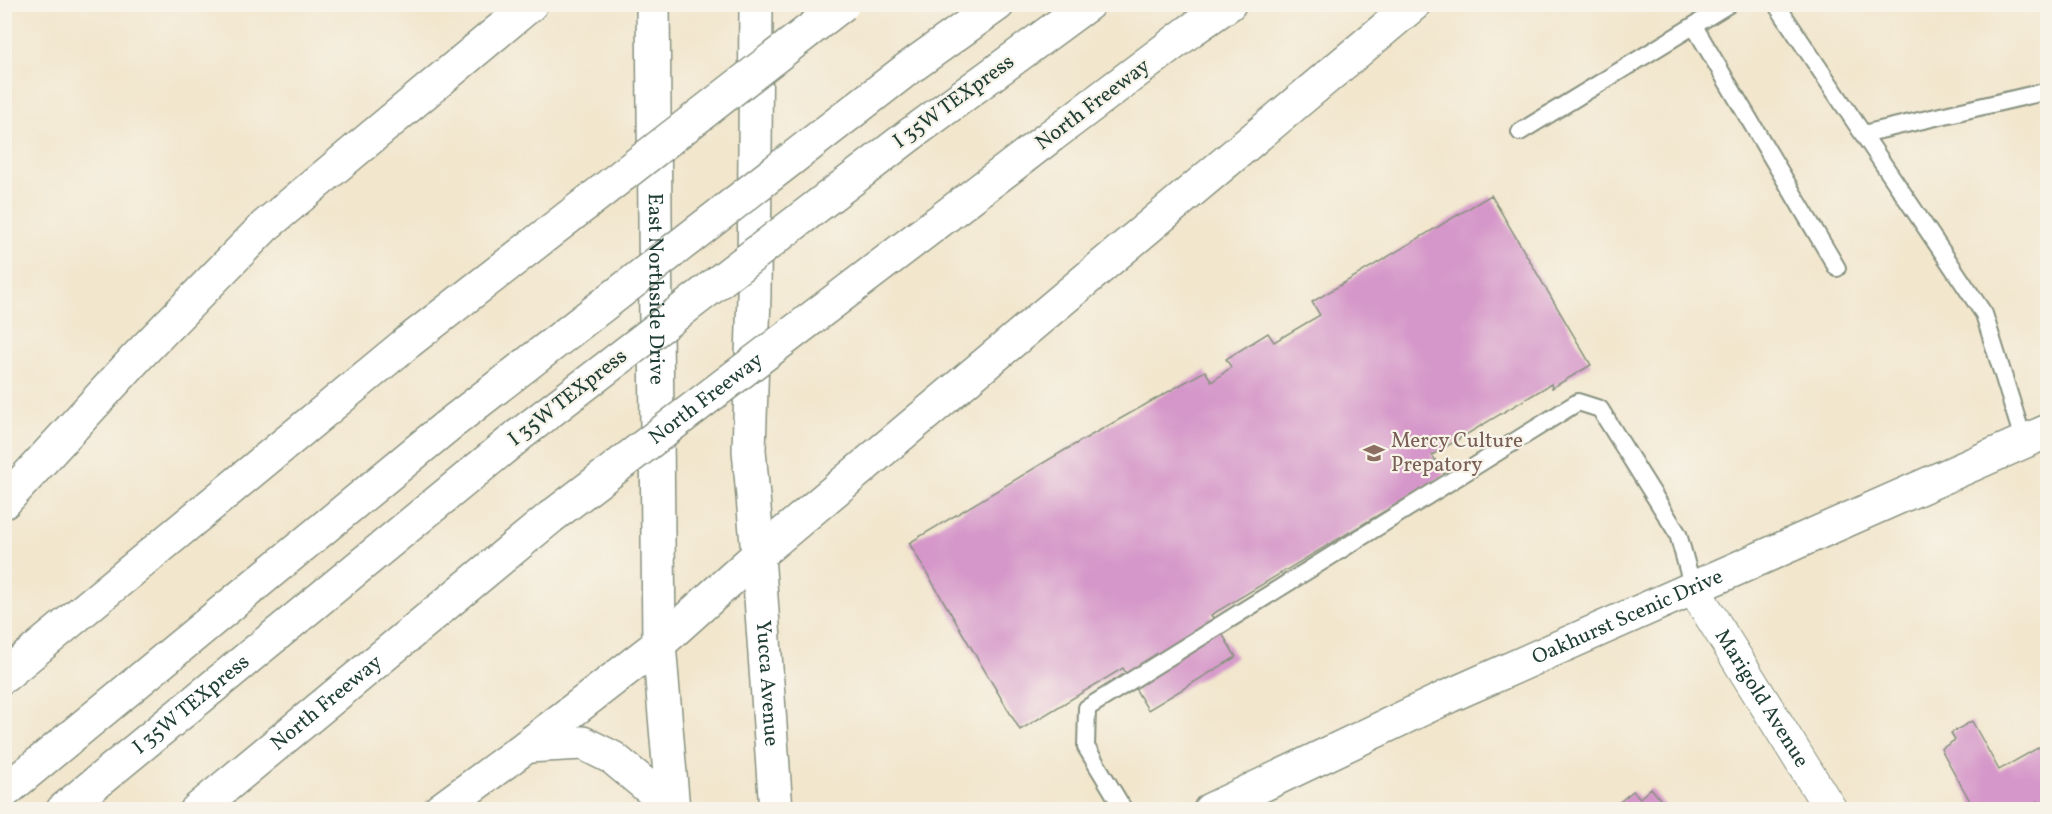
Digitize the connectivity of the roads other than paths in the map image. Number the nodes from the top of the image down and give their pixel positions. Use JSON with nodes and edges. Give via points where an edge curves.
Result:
{"nodes":[{"id":1,"x":531,"y":4,"type":"edge"},
{"id":2,"x":653,"y":4,"type":"edge"},
{"id":3,"x":756,"y":4,"type":"edge"},
{"id":4,"x":843,"y":4,"type":"edge"},
{"id":5,"x":998,"y":4,"type":"edge"},
{"id":6,"x":1088,"y":4,"type":"edge"},
{"id":7,"x":1228,"y":4,"type":"edge"},
{"id":8,"x":1414,"y":4,"type":"edge"},
{"id":9,"x":1729,"y":4,"type":"edge"},
{"id":10,"x":1776,"y":4,"type":"edge"},
{"id":11,"x":1694,"y":26,"type":"junction"},
{"id":12,"x":2048,"y":91,"type":"edge"},
{"id":13,"x":1520,"y":132,"type":"dead end"},
{"id":14,"x":1863,"y":134,"type":"junction"},
{"id":15,"x":1837,"y":268,"type":"dead end"},
{"id":16,"x":2036,"y":436,"type":"edge"},
{"id":17,"x":4,"y":502,"type":"edge"},
{"id":18,"x":758,"y":555,"type":"junction"},
{"id":19,"x":1693,"y":588,"type":"junction"},
{"id":20,"x":659,"y":644,"type":"junction"},
{"id":21,"x":4,"y":676,"type":"edge"},
{"id":22,"x":527,"y":746,"type":"junction"},
{"id":23,"x":4,"y":792,"type":"edge"},
{"id":24,"x":673,"y":808,"type":"edge"},
{"id":25,"x":63,"y":810,"type":"edge"},
{"id":26,"x":197,"y":810,"type":"edge"},
{"id":27,"x":440,"y":810,"type":"edge"},
{"id":28,"x":776,"y":810,"type":"edge"},
{"id":29,"x":1124,"y":810,"type":"edge"},
{"id":30,"x":1210,"y":810,"type":"edge"},
{"id":31,"x":1831,"y":810,"type":"edge"}],
"edges":[{"from":1,"to":17,"type":"main road","via":[[265,226]]},
{"from":2,"to":20,"type":"main road","name":"East Northside Drive"},
{"from":3,"to":18,"type":"main road","via":[[749,450]]},
{"from":4,"to":21,"type":"main road","bridge":true,"via":[[408,342]]},
{"from":5,"to":23,"type":"main road","bridge":true,"via":[[906,70],[446,427]]},
{"from":6,"to":25,"type":"main road","name":"I 35W TEXpress","bridge":true,"via":[[911,134],[518,436]]},
{"from":7,"to":26,"type":"main road","name":"North Freeway","bridge":true,"via":[[551,517]]},
{"from":8,"to":18,"type":"main road"},
{"from":9,"to":11,"type":"lane"},
{"from":10,"to":14,"type":"lane"},
{"from":11,"to":13,"type":"lane"},
{"from":11,"to":15,"type":"lane"},
{"from":12,"to":14,"type":"lane"},
{"from":14,"to":16,"type":"lane","via":[[1984,314]]},
{"from":16,"to":19,"type":"main road","name":"Oakhurst Scenic Drive"},
{"from":18,"to":20,"type":"main road"},
{"from":18,"to":28,"type":"main road","name":"Yucca Avenue"},
{"from":19,"to":29,"type":"lane","via":[[1678,534],[1600,409],[1578,402],[1088,708],[1086,747]]},
{"from":19,"to":30,"type":"main road","name":"Oakhurst Scenic Drive","via":[[1449,696]]},
{"from":19,"to":31,"type":"street","name":"Marigold Avenue"},
{"from":20,"to":22,"type":"main road"},
{"from":20,"to":24,"type":"main road"},
{"from":22,"to":24,"type":"main road","via":[[583,743],[613,758]]},
{"from":22,"to":27,"type":"main road"}]}
